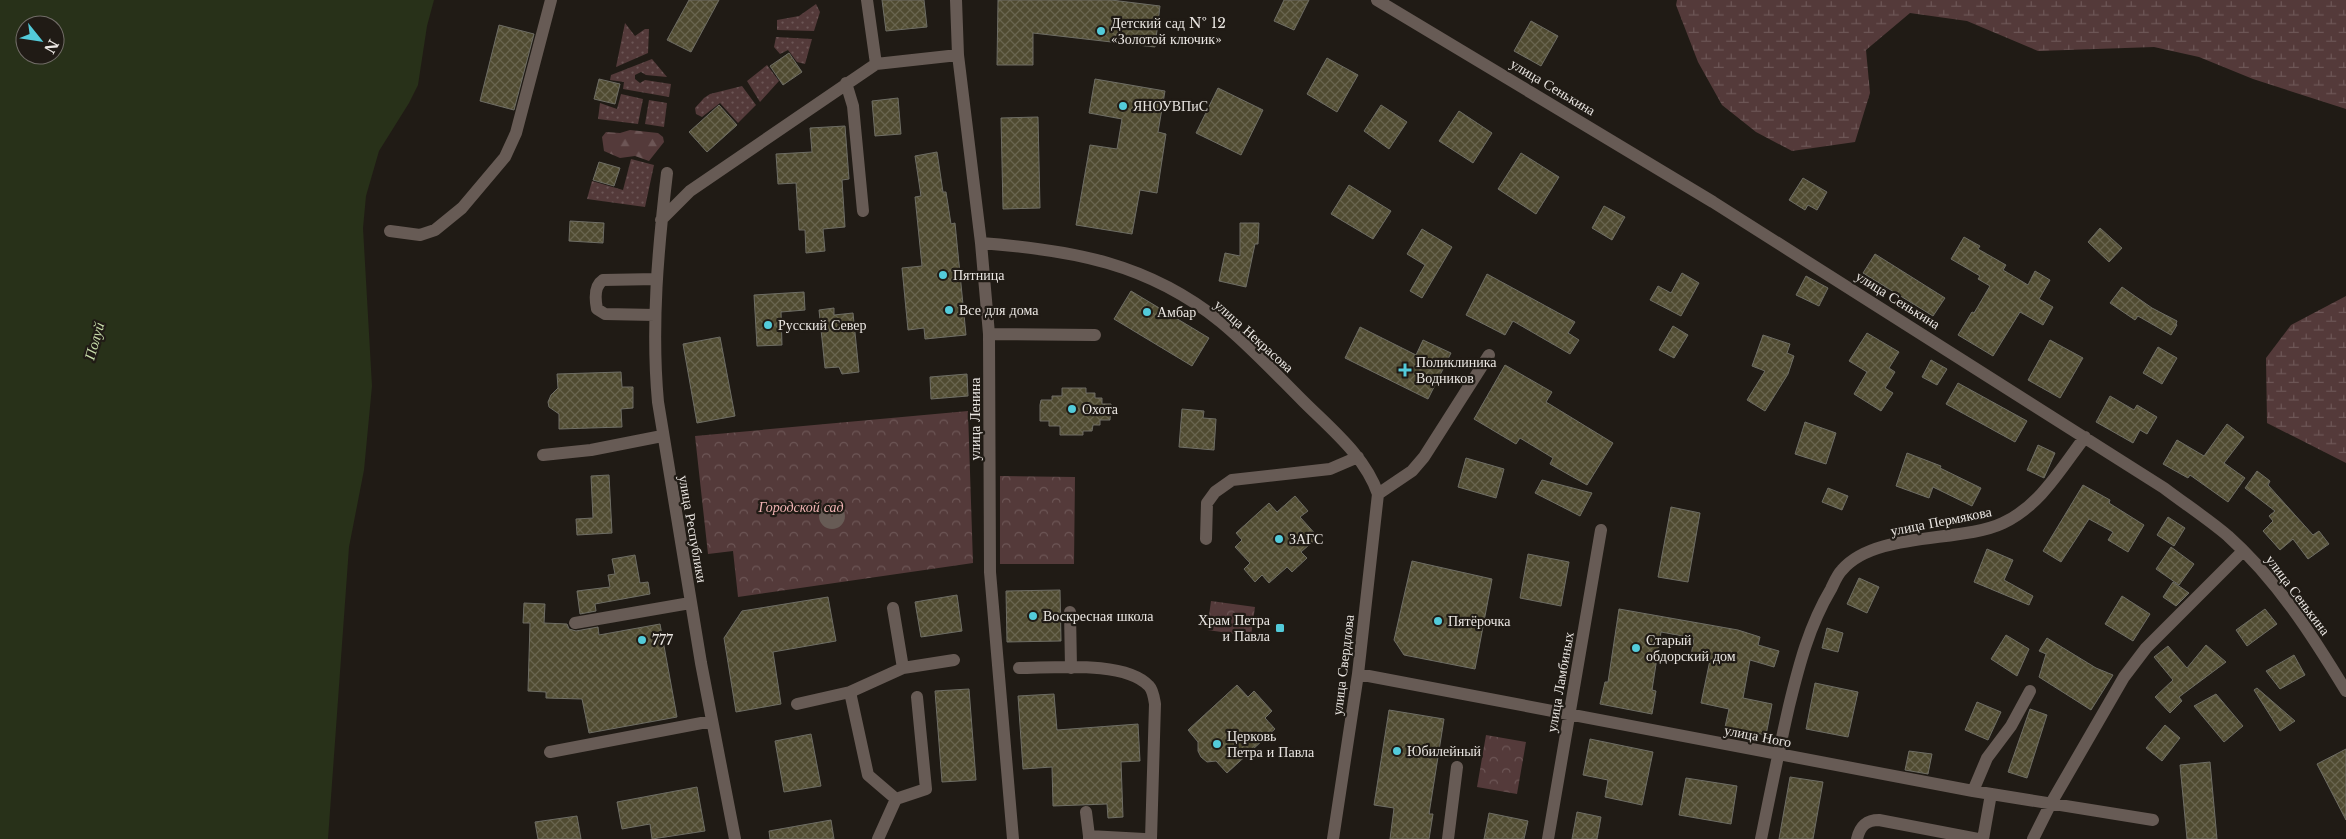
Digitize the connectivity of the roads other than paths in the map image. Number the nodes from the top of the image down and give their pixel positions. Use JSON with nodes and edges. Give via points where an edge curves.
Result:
{"nodes":[{"id":1,"x":551,"y":0,"type":"edge"},
{"id":2,"x":867,"y":0,"type":"edge"},
{"id":3,"x":956,"y":0,"type":"edge"},
{"id":4,"x":1377,"y":0,"type":"edge"},
{"id":5,"x":958,"y":55,"type":"junction"},
{"id":6,"x":876,"y":64,"type":"junction"},
{"id":7,"x":846,"y":83,"type":"junction"},
{"id":8,"x":667,"y":174,"type":"dead end"},
{"id":9,"x":863,"y":211,"type":"dead end"},
{"id":10,"x":661,"y":220,"type":"junction"},
{"id":11,"x":390,"y":231,"type":"dead end"},
{"id":12,"x":981,"y":243,"type":"junction"},
{"id":13,"x":657,"y":279,"type":"junction"},
{"id":14,"x":655,"y":316,"type":"junction"},
{"id":15,"x":988,"y":334,"type":"junction"},
{"id":16,"x":1095,"y":335,"type":"dead end"},
{"id":17,"x":1490,"y":355,"type":"dead end"},
{"id":18,"x":662,"y":436,"type":"junction"},
{"id":19,"x":2085,"y":437,"type":"junction"},
{"id":20,"x":543,"y":454,"type":"dead end"},
{"id":21,"x":1358,"y":457,"type":"junction"},
{"id":22,"x":1378,"y":494,"type":"junction"},
{"id":23,"x":1601,"y":530,"type":"dead end"},
{"id":24,"x":1206,"y":539,"type":"dead end"},
{"id":25,"x":2243,"y":551,"type":"junction"},
{"id":26,"x":690,"y":603,"type":"junction"},
{"id":27,"x":893,"y":608,"type":"dead end"},
{"id":28,"x":1070,"y":612,"type":"dead end"},
{"id":29,"x":575,"y":623,"type":"dead end"},
{"id":30,"x":954,"y":660,"type":"dead end"},
{"id":31,"x":903,"y":668,"type":"junction"},
{"id":32,"x":1019,"y":668,"type":"dead end"},
{"id":33,"x":1071,"y":668,"type":"junction"},
{"id":34,"x":1358,"y":674,"type":"junction"},
{"id":35,"x":2346,"y":691,"type":"edge"},
{"id":36,"x":850,"y":692,"type":"junction"},
{"id":37,"x":2030,"y":692,"type":"dead end"},
{"id":38,"x":917,"y":697,"type":"dead end"},
{"id":39,"x":798,"y":704,"type":"dead end"},
{"id":40,"x":1570,"y":716,"type":"junction"},
{"id":41,"x":712,"y":721,"type":"junction"},
{"id":42,"x":550,"y":752,"type":"dead end"},
{"id":43,"x":1778,"y":755,"type":"junction"},
{"id":44,"x":1457,"y":767,"type":"dead end"},
{"id":45,"x":1973,"y":791,"type":"junction"},
{"id":46,"x":1992,"y":794,"type":"junction"},
{"id":47,"x":896,"y":799,"type":"junction"},
{"id":48,"x":2050,"y":805,"type":"junction"},
{"id":49,"x":1086,"y":812,"type":"dead end"},
{"id":50,"x":2153,"y":820,"type":"dead end"},
{"id":51,"x":1089,"y":838,"type":"edge"},
{"id":52,"x":735,"y":839,"type":"edge"},
{"id":53,"x":878,"y":839,"type":"edge"},
{"id":54,"x":1013,"y":839,"type":"edge"},
{"id":55,"x":1144,"y":839,"type":"edge"},
{"id":56,"x":1151,"y":839,"type":"edge"},
{"id":57,"x":1333,"y":839,"type":"edge"},
{"id":58,"x":1448,"y":839,"type":"edge"},
{"id":59,"x":1548,"y":839,"type":"edge"},
{"id":60,"x":1761,"y":839,"type":"edge"},
{"id":61,"x":1857,"y":839,"type":"edge"},
{"id":62,"x":1978,"y":839,"type":"edge"},
{"id":63,"x":1983,"y":839,"type":"edge"},
{"id":64,"x":2033,"y":839,"type":"edge"}],
"edges":[{"from":1,"to":11,"type":"street","via":[[516,133],[505,158],[462,208],[435,230],[420,236]]},
{"from":2,"to":6,"type":"street"},
{"from":3,"to":5,"type":"street","name":"улица Ленина"},
{"from":4,"to":19,"type":"street","name":"улица Сенькина","via":[[1606,135]]},
{"from":5,"to":6,"type":"street"},
{"from":5,"to":12,"type":"street","name":"улица Ленина"},
{"from":6,"to":7,"type":"street"},
{"from":7,"to":9,"type":"street","via":[[853,106]]},
{"from":7,"to":10,"type":"street","via":[[690,191]]},
{"from":8,"to":10,"type":"street","name":"улица Республики"},
{"from":10,"to":13,"type":"street","name":"улица Республики"},
{"from":12,"to":15,"type":"street","name":"улица Ленина"},
{"from":12,"to":21,"type":"street","name":"улица Некрасова","via":[[1095,258],[1123,267],[1173,291],[1213,316],[1244,342]]},
{"from":13,"to":14,"type":"street","name":"улица Республики"},
{"from":13,"to":14,"type":"street","via":[[603,280],[596,288],[596,309],[605,314]]},
{"from":14,"to":18,"type":"street","name":"улица Республики","via":[[655,374]]},
{"from":15,"to":16,"type":"street"},
{"from":15,"to":54,"type":"street","name":"улица Ленина","via":[[990,572]]},
{"from":17,"to":22,"type":"street","via":[[1424,457],[1412,471]]},
{"from":18,"to":20,"type":"street","via":[[591,450]]},
{"from":18,"to":26,"type":"street","name":"улица Республики"},
{"from":19,"to":25,"type":"street","name":"улица Сенькина","via":[[2178,499]]},
{"from":19,"to":43,"type":"street","name":"улица Пермякова","via":[[2033,503],[2005,523],[1990,529],[1921,538],[1884,547],[1859,556],[1842,569],[1814,622],[1803,652]]},
{"from":21,"to":22,"type":"street","name":"улица Некрасова","via":[[1372,477]]},
{"from":21,"to":24,"type":"street","via":[[1330,469],[1232,480],[1215,492],[1207,503]]},
{"from":22,"to":34,"type":"street","name":"улица Свердлова"},
{"from":23,"to":40,"type":"street","name":"улица Ламбиных"},
{"from":25,"to":35,"type":"street","name":"улица Сенькина","via":[[2301,619]]},
{"from":25,"to":48,"type":"street","via":[[2146,648],[2107,705]]},
{"from":26,"to":29,"type":"street"},
{"from":26,"to":41,"type":"street","name":"улица Республики"},
{"from":27,"to":31,"type":"street"},
{"from":28,"to":33,"type":"street"},
{"from":30,"to":31,"type":"street"},
{"from":31,"to":36,"type":"street"},
{"from":32,"to":33,"type":"street"},
{"from":33,"to":56,"type":"street","via":[[1116,670],[1134,675],[1150,686],[1155,704]]},
{"from":34,"to":40,"type":"street","name":"улица Ного"},
{"from":34,"to":57,"type":"street","name":"улица Свердлова"},
{"from":36,"to":39,"type":"street"},
{"from":36,"to":47,"type":"street","via":[[868,775]]},
{"from":37,"to":45,"type":"street","via":[[2011,726],[1987,758]]},
{"from":38,"to":47,"type":"street","via":[[926,789]]},
{"from":40,"to":43,"type":"street","name":"улица Ного"},
{"from":40,"to":59,"type":"street","name":"улица Ламбиных"},
{"from":41,"to":42,"type":"street"},
{"from":41,"to":52,"type":"street","name":"улица Республики"},
{"from":43,"to":45,"type":"street","name":"улица Ного"},
{"from":43,"to":60,"type":"street","name":"улица Пермякова"},
{"from":44,"to":58,"type":"street"},
{"from":45,"to":46,"type":"street","name":"улица Ного"},
{"from":46,"to":48,"type":"street","name":"улица Ного"},
{"from":46,"to":63,"type":"street"},
{"from":47,"to":53,"type":"street"},
{"from":48,"to":50,"type":"street","name":"улица Ного"},
{"from":48,"to":64,"type":"street"},
{"from":49,"to":51,"type":"street"},
{"from":51,"to":55,"type":"street"},
{"from":61,"to":62,"type":"street","via":[[1863,825],[1870,820]]}]}
